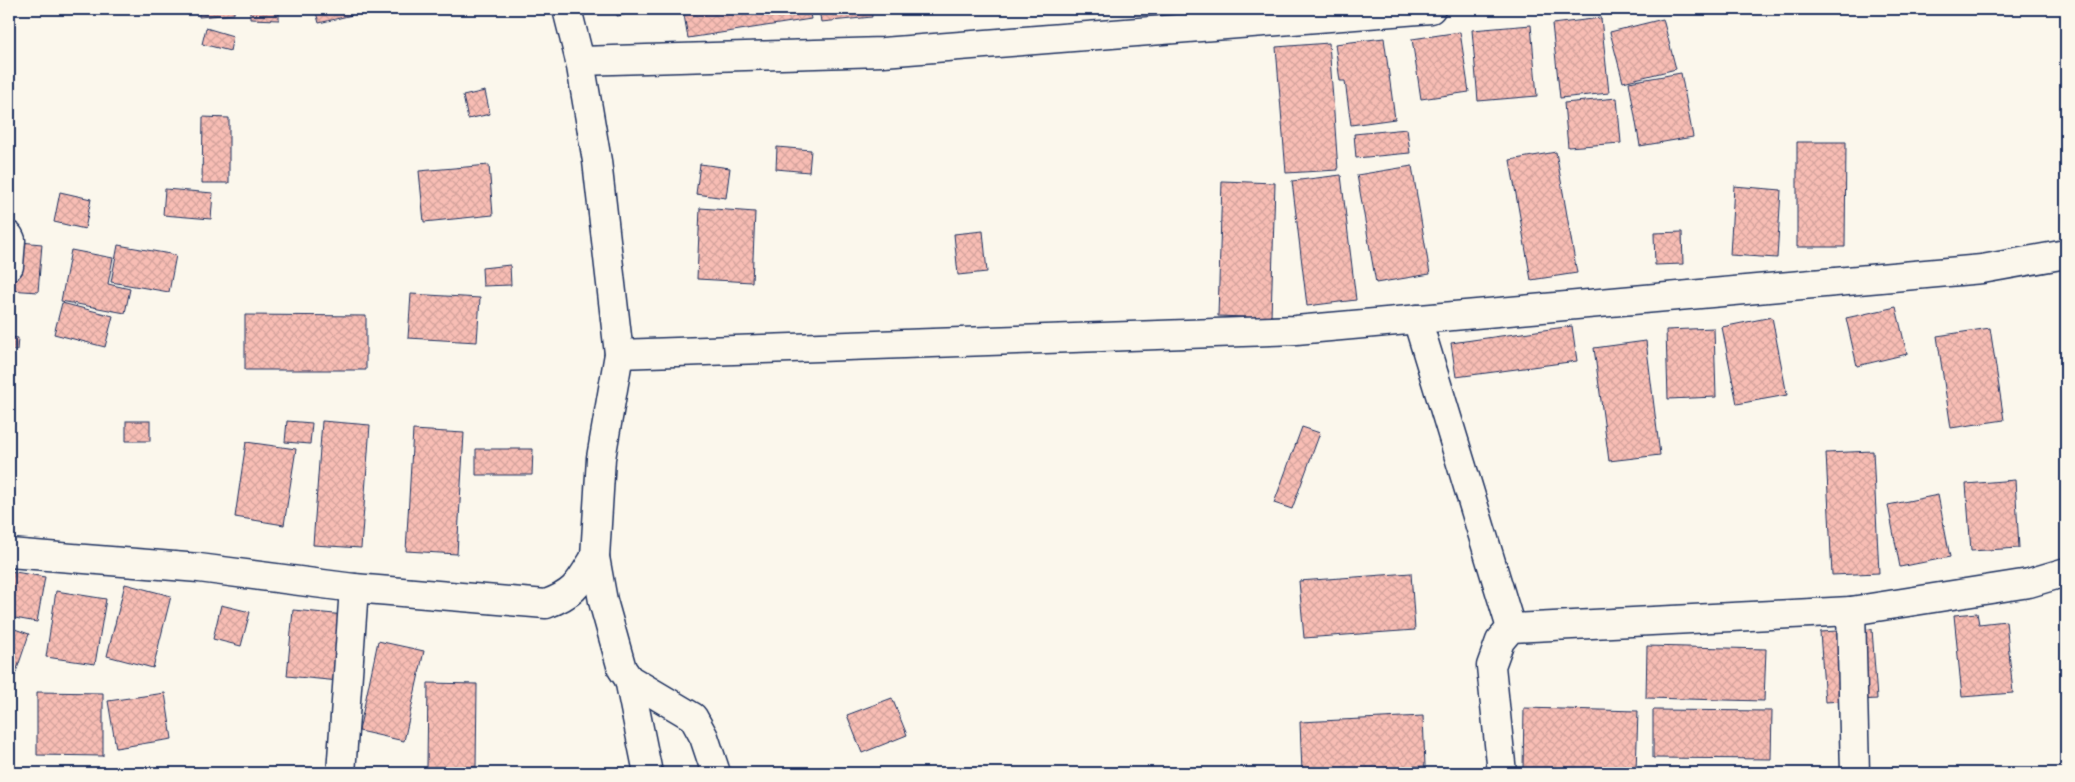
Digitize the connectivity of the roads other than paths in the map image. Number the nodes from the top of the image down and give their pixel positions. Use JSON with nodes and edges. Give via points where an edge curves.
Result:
{"nodes":[{"id":1,"x":567,"y":9,"type":"edge"},
{"id":2,"x":1431,"y":9,"type":"edge"},
{"id":3,"x":580,"y":61,"type":"junction"},
{"id":4,"x":9,"y":236,"type":"edge"},
{"id":5,"x":2066,"y":254,"type":"edge"},
{"id":6,"x":9,"y":266,"type":"edge"},
{"id":7,"x":1417,"y":319,"type":"junction"},
{"id":8,"x":619,"y":354,"type":"junction"},
{"id":9,"x":9,"y":553,"type":"edge"},
{"id":10,"x":595,"y":557,"type":"junction"},
{"id":11,"x":2066,"y":572,"type":"edge"},
{"id":12,"x":354,"y":588,"type":"junction"},
{"id":13,"x":1851,"y":610,"type":"junction"},
{"id":14,"x":1511,"y":628,"type":"junction"},
{"id":15,"x":629,"y":679,"type":"junction"},
{"id":16,"x":340,"y":773,"type":"edge"},
{"id":17,"x":648,"y":773,"type":"edge"},
{"id":18,"x":716,"y":773,"type":"edge"},
{"id":19,"x":1502,"y":773,"type":"edge"},
{"id":20,"x":1855,"y":773,"type":"edge"}],
"edges":[{"from":1,"to":3,"type":"street"},
{"from":2,"to":3,"type":"street","via":[[883,52]]},
{"from":3,"to":8,"type":"street","via":[[597,161]]},
{"from":4,"to":6,"type":"street"},
{"from":5,"to":7,"type":"street","via":[[1982,269]]},
{"from":7,"to":8,"type":"street","via":[[1296,330]]},
{"from":7,"to":14,"type":"street"},
{"from":8,"to":10,"type":"street","via":[[601,458]]},
{"from":9,"to":12,"type":"street","via":[[199,568]]},
{"from":10,"to":12,"type":"street","via":[[577,586],[564,597],[546,604]]},
{"from":10,"to":15,"type":"street","via":[[603,601],[622,669]]},
{"from":11,"to":13,"type":"street","via":[[2029,583]]},
{"from":12,"to":16,"type":"street"},
{"from":13,"to":14,"type":"street"},
{"from":13,"to":20,"type":"street"},
{"from":14,"to":19,"type":"street","via":[[1500,641],[1490,666]]},
{"from":15,"to":17,"type":"street"},
{"from":15,"to":18,"type":"street","via":[[693,717],[704,737]]}]}
